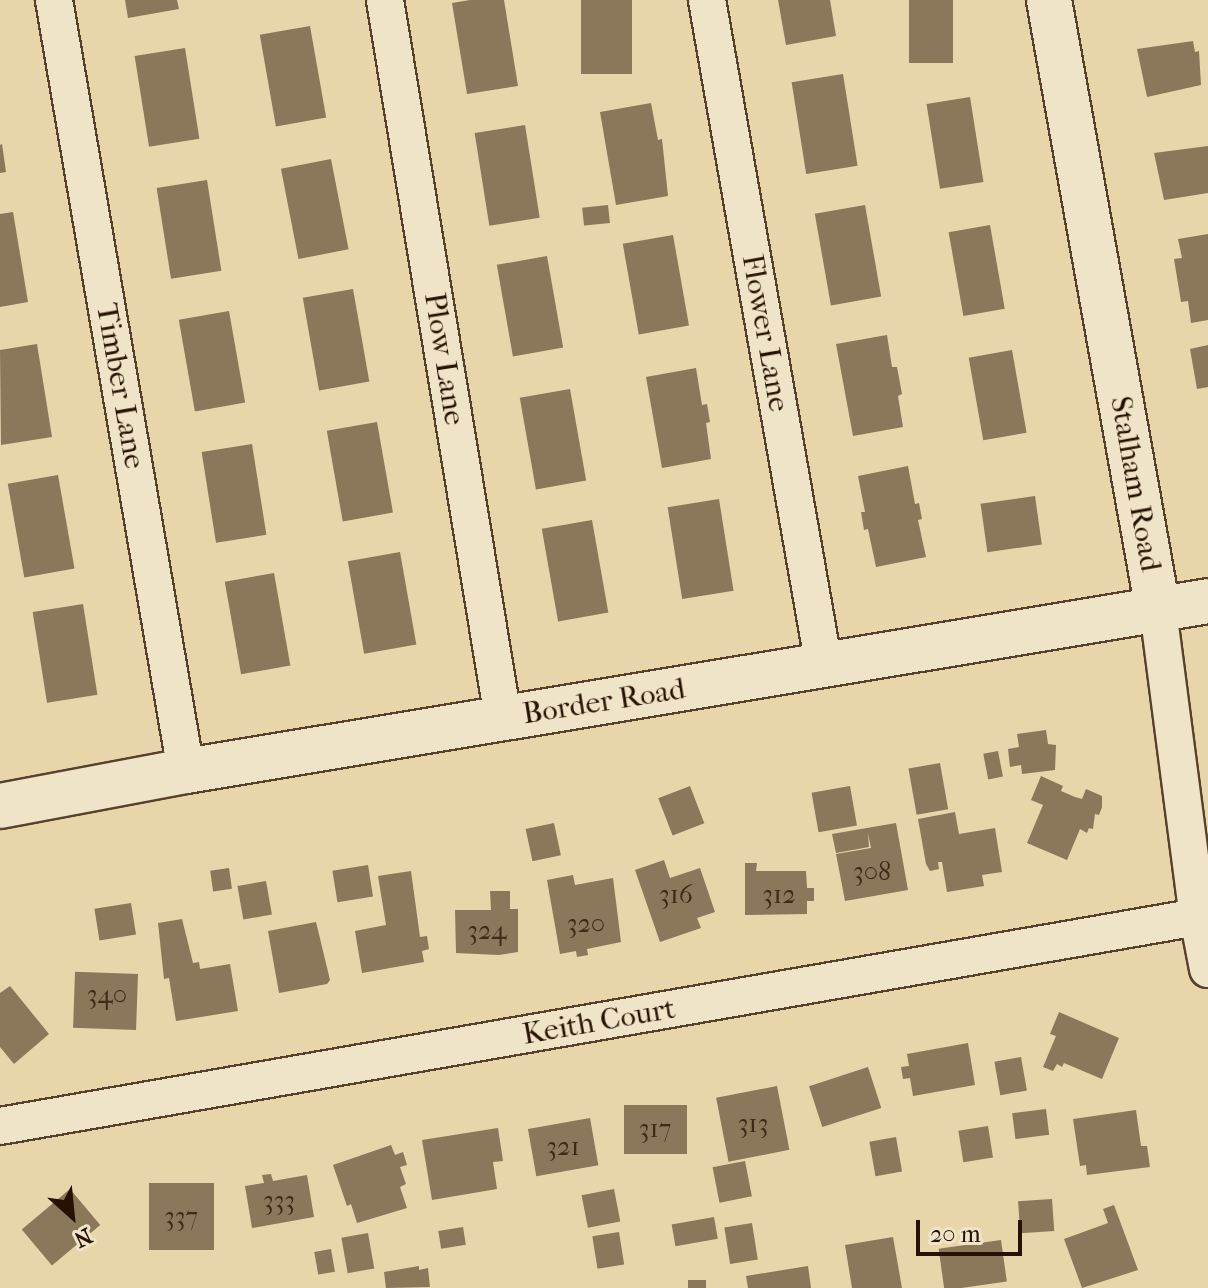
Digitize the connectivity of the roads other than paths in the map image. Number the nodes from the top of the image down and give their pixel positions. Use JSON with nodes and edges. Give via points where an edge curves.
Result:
{"nodes":[{"id":1,"x":54,"y":0,"type":"edge"},
{"id":2,"x":385,"y":0,"type":"edge"},
{"id":3,"x":707,"y":0,"type":"edge"},
{"id":4,"x":1049,"y":0,"type":"edge"},
{"id":5,"x":1208,"y":601,"type":"edge"},
{"id":6,"x":1158,"y":610,"type":"junction"},
{"id":7,"x":1208,"y":619,"type":"edge"},
{"id":8,"x":824,"y":666,"type":"junction"},
{"id":9,"x":503,"y":718,"type":"junction"},
{"id":10,"x":186,"y":771,"type":"junction"},
{"id":11,"x":0,"y":806,"type":"edge"},
{"id":12,"x":1198,"y":917,"type":"junction"},
{"id":13,"x":1208,"y":969,"type":"edge"},
{"id":14,"x":0,"y":1126,"type":"edge"}],
"edges":[{"from":1,"to":10,"type":"street","name":"Timber Lane"},
{"from":2,"to":9,"type":"street","name":"Plow Lane"},
{"from":3,"to":8,"type":"street","name":"Flower Lane"},
{"from":4,"to":6,"type":"street","name":"Stalham Road"},
{"from":5,"to":6,"type":"street","name":"Border Road"},
{"from":6,"to":7,"type":"street"},
{"from":6,"to":8,"type":"street","name":"Border Road"},
{"from":6,"to":12,"type":"street","name":"Stalham Road"},
{"from":8,"to":9,"type":"street","name":"Border Road"},
{"from":9,"to":10,"type":"street","name":"Border Road"},
{"from":10,"to":11,"type":"street","name":"Border Road"},
{"from":12,"to":13,"type":"street","name":"Stalham Road"},
{"from":12,"to":14,"type":"street","name":"Keith Court"}]}
